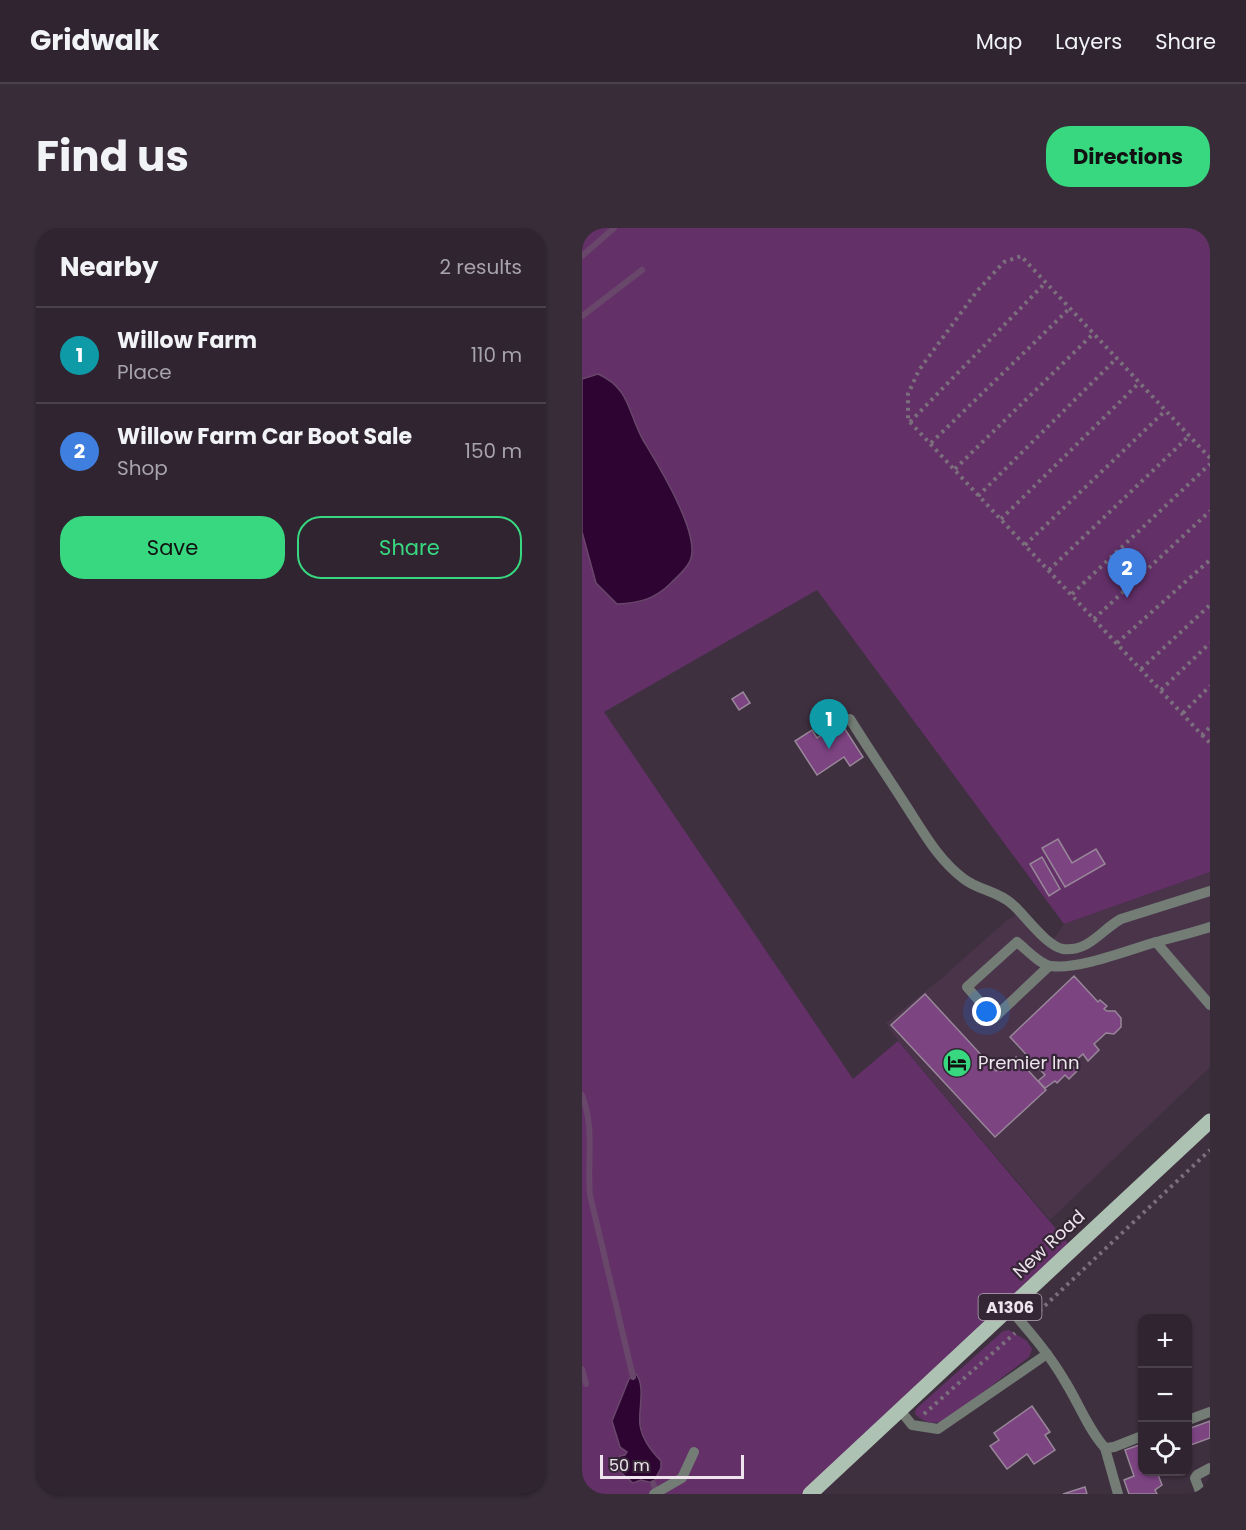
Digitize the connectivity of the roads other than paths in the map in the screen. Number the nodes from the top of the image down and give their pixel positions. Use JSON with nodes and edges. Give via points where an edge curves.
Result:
{"nodes":[{"id":1,"x":850,"y":719,"type":"dead end"},
{"id":2,"x":1210,"y":891,"type":"edge"},
{"id":3,"x":1210,"y":927,"type":"edge"},
{"id":4,"x":1156,"y":942,"type":"junction"},
{"id":5,"x":1049,"y":966,"type":"junction"},
{"id":6,"x":1210,"y":1005,"type":"edge"},
{"id":7,"x":1210,"y":1121,"type":"edge"},
{"id":8,"x":1009,"y":1308,"type":"junction"},
{"id":9,"x":1047,"y":1354,"type":"junction"},
{"id":10,"x":900,"y":1410,"type":"junction"},
{"id":11,"x":1210,"y":1412,"type":"edge"},
{"id":12,"x":1192,"y":1419,"type":"edge"},
{"id":13,"x":1138,"y":1438,"type":"edge"},
{"id":14,"x":1105,"y":1448,"type":"junction"},
{"id":15,"x":694,"y":1452,"type":"dead end"},
{"id":16,"x":1210,"y":1468,"type":"edge"},
{"id":17,"x":658,"y":1491,"type":"edge"},
{"id":18,"x":810,"y":1494,"type":"edge"},
{"id":19,"x":1119,"y":1494,"type":"edge"},
{"id":20,"x":1201,"y":1494,"type":"edge"}],
"edges":[{"from":1,"to":2,"type":"lane","via":[[930,843],[949,865],[975,886],[1013,904],[1061,949],[1091,943],[1121,919]]},
{"from":3,"to":4,"type":"lane"},
{"from":4,"to":5,"type":"lane","via":[[1086,962]]},
{"from":4,"to":6,"type":"lane"},
{"from":5,"to":5,"type":"lane","via":[[1017,942],[967,987],[994,1018]]},
{"from":7,"to":8,"type":"main road","name":"New Road","number":"A1306"},
{"from":8,"to":9,"type":"lane"},
{"from":8,"to":10,"type":"main road","name":"New Road","number":"A1306"},
{"from":9,"to":10,"type":"lane","via":[[938,1429],[912,1425]]},
{"from":9,"to":14,"type":"lane"},
{"from":10,"to":18,"type":"main road","name":"New Road","number":"A1306"},
{"from":11,"to":12,"type":"lane"},
{"from":13,"to":14,"type":"lane"},
{"from":14,"to":19,"type":"lane"},
{"from":15,"to":17,"type":"lane","via":[[681,1478]]},
{"from":16,"to":20,"type":"lane","via":[[1197,1475]]}]}
